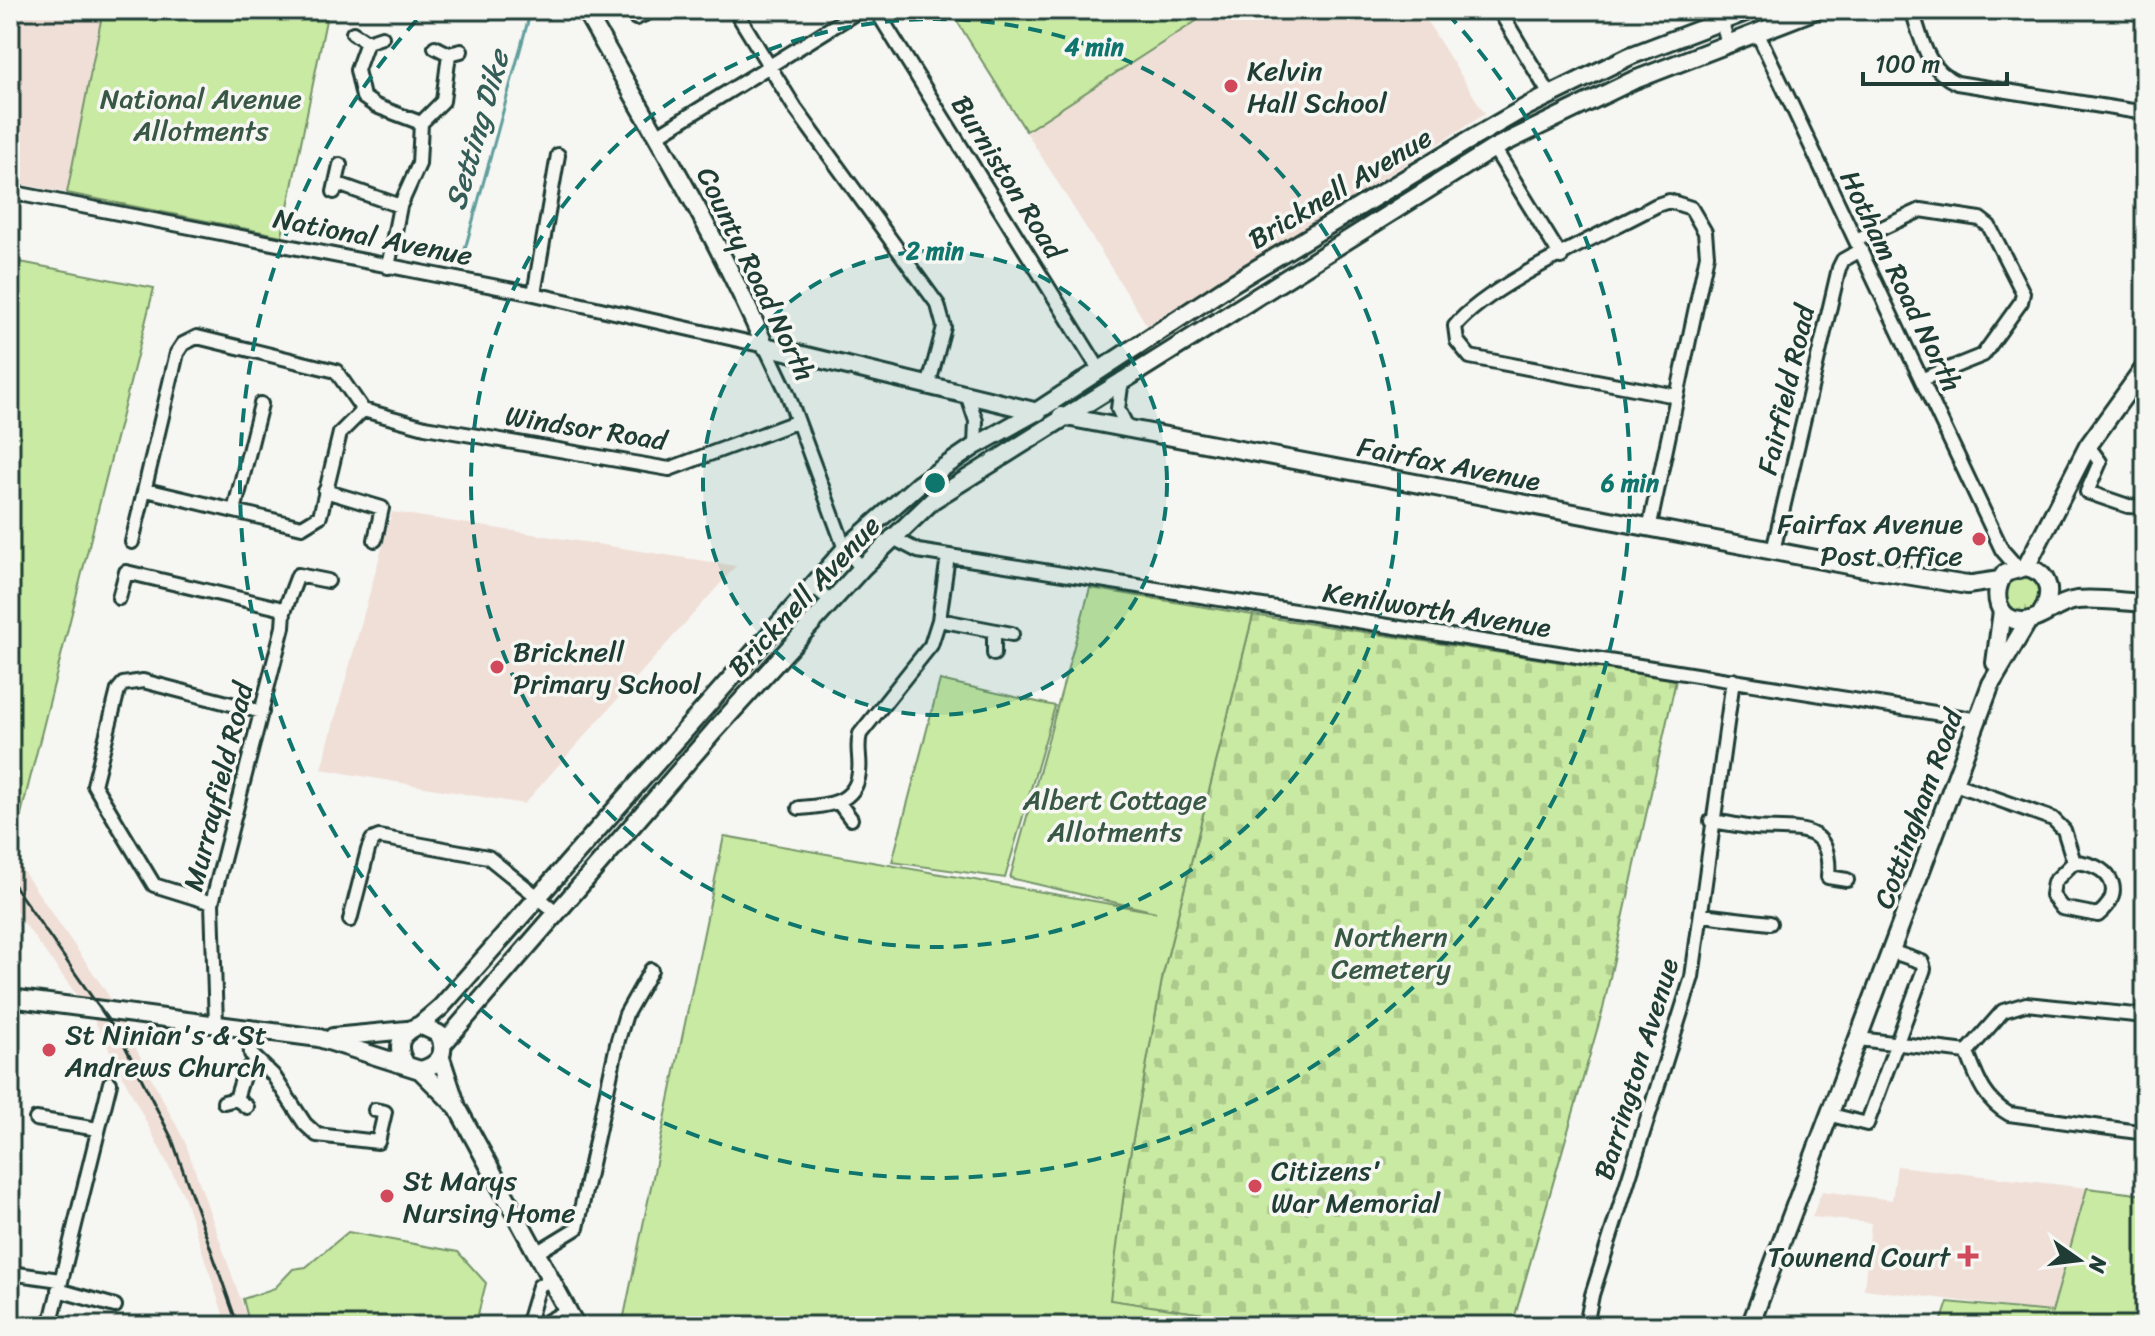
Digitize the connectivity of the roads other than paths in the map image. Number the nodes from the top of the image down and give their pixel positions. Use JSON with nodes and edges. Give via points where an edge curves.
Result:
{"nodes":[{"id":1,"x":585,"y":10,"type":"edge"},
{"id":2,"x":654,"y":10,"type":"edge"},
{"id":3,"x":735,"y":10,"type":"edge"},
{"id":4,"x":860,"y":10,"type":"edge"},
{"id":5,"x":876,"y":10,"type":"edge"},
{"id":6,"x":1499,"y":10,"type":"edge"},
{"id":7,"x":1751,"y":10,"type":"edge"},
{"id":8,"x":1816,"y":10,"type":"edge"},
{"id":9,"x":1912,"y":10,"type":"edge"},
{"id":10,"x":1719,"y":16,"type":"edge"},
{"id":11,"x":1776,"y":17,"type":"edge"},
{"id":12,"x":636,"y":18,"type":"dead end"},
{"id":13,"x":1757,"y":32,"type":"junction"},
{"id":14,"x":353,"y":33,"type":"dead end"},
{"id":15,"x":382,"y":37,"type":"dead end"},
{"id":16,"x":367,"y":42,"type":"junction"},
{"id":17,"x":1728,"y":43,"type":"junction"},
{"id":18,"x":435,"y":47,"type":"dead end"},
{"id":19,"x":769,"y":68,"type":"junction"},
{"id":20,"x":1550,"y":95,"type":"junction"},
{"id":21,"x":2145,"y":113,"type":"edge"},
{"id":22,"x":421,"y":123,"type":"junction"},
{"id":23,"x":658,"y":135,"type":"junction"},
{"id":24,"x":1494,"y":148,"type":"junction"},
{"id":25,"x":558,"y":155,"type":"dead end"},
{"id":26,"x":340,"y":165,"type":"dead end"},
{"id":27,"x":1398,"y":185,"type":"junction"},
{"id":28,"x":10,"y":192,"type":"edge"},
{"id":29,"x":1410,"y":203,"type":"junction"},
{"id":30,"x":400,"y":206,"type":"junction"},
{"id":31,"x":1859,"y":245,"type":"junction"},
{"id":32,"x":1561,"y":257,"type":"junction"},
{"id":33,"x":388,"y":267,"type":"junction"},
{"id":34,"x":534,"y":294,"type":"junction"},
{"id":35,"x":754,"y":322,"type":"junction"},
{"id":36,"x":187,"y":325,"type":"dead end"},
{"id":37,"x":726,"y":337,"type":"junction"},
{"id":38,"x":191,"y":339,"type":"junction"},
{"id":39,"x":765,"y":346,"type":"junction"},
{"id":40,"x":2145,"y":367,"type":"edge"},
{"id":41,"x":1099,"y":369,"type":"junction"},
{"id":42,"x":1122,"y":379,"type":"junction"},
{"id":43,"x":1923,"y":379,"type":"junction"},
{"id":44,"x":928,"y":387,"type":"junction"},
{"id":45,"x":2138,"y":390,"type":"edge"},
{"id":46,"x":1676,"y":396,"type":"junction"},
{"id":47,"x":968,"y":397,"type":"junction"},
{"id":48,"x":261,"y":404,"type":"dead end"},
{"id":49,"x":363,"y":410,"type":"junction"},
{"id":50,"x":1036,"y":412,"type":"junction"},
{"id":51,"x":1063,"y":417,"type":"junction"},
{"id":52,"x":796,"y":422,"type":"junction"},
{"id":53,"x":1128,"y":429,"type":"junction"},
{"id":54,"x":975,"y":446,"type":"junction"},
{"id":55,"x":2088,"y":446,"type":"junction"},
{"id":56,"x":919,"y":484,"type":"junction"},
{"id":57,"x":146,"y":490,"type":"junction"},
{"id":58,"x":325,"y":491,"type":"junction"},
{"id":59,"x":933,"y":500,"type":"junction"},
{"id":60,"x":2145,"y":507,"type":"edge"},
{"id":61,"x":234,"y":511,"type":"junction"},
{"id":62,"x":2051,"y":520,"type":"junction"},
{"id":63,"x":1649,"y":529,"type":"junction"},
{"id":64,"x":891,"y":537,"type":"junction"},
{"id":65,"x":375,"y":540,"type":"dead end"},
{"id":66,"x":132,"y":542,"type":"dead end"},
{"id":67,"x":845,"y":549,"type":"junction"},
{"id":68,"x":1773,"y":551,"type":"junction"},
{"id":69,"x":948,"y":556,"type":"junction"},
{"id":70,"x":862,"y":568,"type":"junction"},
{"id":71,"x":2012,"y":572,"type":"junction"},
{"id":72,"x":2045,"y":580,"type":"junction"},
{"id":73,"x":328,"y":581,"type":"dead end"},
{"id":74,"x":1967,"y":585,"type":"junction"},
{"id":75,"x":813,"y":586,"type":"junction"},
{"id":76,"x":119,"y":598,"type":"dead end"},
{"id":77,"x":2075,"y":600,"type":"junction"},
{"id":78,"x":832,"y":602,"type":"junction"},
{"id":79,"x":2145,"y":603,"type":"edge"},
{"id":80,"x":2000,"y":608,"type":"junction"},
{"id":81,"x":284,"y":612,"type":"junction"},
{"id":82,"x":2034,"y":618,"type":"junction"},
{"id":83,"x":939,"y":620,"type":"junction"},
{"id":84,"x":994,"y":632,"type":"junction"},
{"id":85,"x":1012,"y":634,"type":"dead end"},
{"id":86,"x":994,"y":654,"type":"dead end"},
{"id":87,"x":1733,"y":680,"type":"junction"},
{"id":88,"x":1991,"y":684,"type":"junction"},
{"id":89,"x":262,"y":712,"type":"junction"},
{"id":90,"x":1979,"y":720,"type":"junction"},
{"id":91,"x":686,"y":728,"type":"junction"},
{"id":92,"x":842,"y":743,"type":"dead end"},
{"id":93,"x":703,"y":744,"type":"junction"},
{"id":94,"x":857,"y":744,"type":"junction"},
{"id":95,"x":1955,"y":784,"type":"junction"},
{"id":96,"x":839,"y":803,"type":"junction"},
{"id":97,"x":799,"y":808,"type":"dead end"},
{"id":98,"x":851,"y":819,"type":"dead end"},
{"id":99,"x":1711,"y":821,"type":"junction"},
{"id":100,"x":2074,"y":862,"type":"junction"},
{"id":101,"x":1847,"y":880,"type":"dead end"},
{"id":102,"x":538,"y":896,"type":"junction"},
{"id":103,"x":212,"y":903,"type":"junction"},
{"id":104,"x":555,"y":911,"type":"junction"},
{"id":105,"x":1702,"y":915,"type":"junction"},
{"id":106,"x":350,"y":920,"type":"dead end"},
{"id":107,"x":1770,"y":923,"type":"dead end"},
{"id":108,"x":1893,"y":952,"type":"junction"},
{"id":109,"x":651,"y":970,"type":"dead end"},
{"id":110,"x":10,"y":998,"type":"edge"},
{"id":111,"x":2145,"y":1016,"type":"edge"},
{"id":112,"x":216,"y":1024,"type":"junction"},
{"id":113,"x":249,"y":1027,"type":"junction"},
{"id":114,"x":413,"y":1027,"type":"junction"},
{"id":115,"x":319,"y":1038,"type":"junction"},
{"id":116,"x":1859,"y":1039,"type":"junction"},
{"id":117,"x":1897,"y":1046,"type":"junction"},
{"id":118,"x":442,"y":1051,"type":"junction"},
{"id":119,"x":1967,"y":1052,"type":"junction"},
{"id":120,"x":256,"y":1061,"type":"junction"},
{"id":121,"x":412,"y":1066,"type":"junction"},
{"id":122,"x":110,"y":1083,"type":"dead end"},
{"id":123,"x":235,"y":1102,"type":"dead end"},
{"id":124,"x":457,"y":1107,"type":"junction"},
{"id":125,"x":375,"y":1110,"type":"dead end"},
{"id":126,"x":1831,"y":1115,"type":"junction"},
{"id":127,"x":36,"y":1119,"type":"dead end"},
{"id":128,"x":98,"y":1129,"type":"junction"},
{"id":129,"x":2145,"y":1133,"type":"edge"},
{"id":130,"x":536,"y":1253,"type":"junction"},
{"id":131,"x":10,"y":1273,"type":"edge"},
{"id":132,"x":550,"y":1279,"type":"junction"},
{"id":133,"x":59,"y":1285,"type":"junction"},
{"id":134,"x":115,"y":1306,"type":"dead end"},
{"id":135,"x":565,"y":1312,"type":"junction"},
{"id":136,"x":50,"y":1326,"type":"edge"},
{"id":137,"x":527,"y":1326,"type":"edge"},
{"id":138,"x":539,"y":1326,"type":"edge"},
{"id":139,"x":576,"y":1326,"type":"edge"},
{"id":140,"x":1586,"y":1326,"type":"edge"},
{"id":141,"x":1750,"y":1326,"type":"edge"}],
"edges":[{"from":1,"to":23,"type":"street","name":"County Road North"},
{"from":2,"to":12,"type":"street"},
{"from":3,"to":19,"type":"street"},
{"from":4,"to":19,"type":"street"},
{"from":5,"to":41,"type":"street","name":"Burniston Road"},
{"from":6,"to":20,"type":"street"},
{"from":7,"to":10,"type":"street","name":"Bricknell Avenue"},
{"from":8,"to":11,"type":"street","name":"Bricknell Avenue"},
{"from":9,"to":21,"type":"street","via":[[1928,59],[1941,76],[1957,83]]},
{"from":10,"to":17,"type":"street"},
{"from":10,"to":20,"type":"street","name":"Bricknell Avenue"},
{"from":11,"to":13,"type":"street","name":"Bricknell Avenue"},
{"from":13,"to":17,"type":"street","name":"Bricknell Avenue"},
{"from":13,"to":31,"type":"street","name":"Hotham Road North"},
{"from":14,"to":16,"type":"street"},
{"from":15,"to":16,"type":"street"},
{"from":16,"to":22,"type":"street","via":[[357,70],[363,97]]},
{"from":17,"to":24,"type":"street","name":"Bricknell Avenue","via":[[1632,81]]},
{"from":18,"to":22,"type":"street","via":[[455,52],[443,101]]},
{"from":19,"to":23,"type":"street"},
{"from":19,"to":44,"type":"street","via":[[943,315]]},
{"from":20,"to":27,"type":"street","name":"Bricknell Avenue"},
{"from":22,"to":30,"type":"street","via":[[415,178]]},
{"from":23,"to":35,"type":"street","name":"County Road North"},
{"from":24,"to":29,"type":"street","name":"Bricknell Avenue"},
{"from":24,"to":32,"type":"street"},
{"from":25,"to":34,"type":"street"},
{"from":26,"to":30,"type":"street","via":[[336,188]]},
{"from":27,"to":29,"type":"street"},
{"from":27,"to":41,"type":"street","name":"Bricknell Avenue"},
{"from":28,"to":33,"type":"street","name":"National Avenue"},
{"from":29,"to":42,"type":"street","name":"Bricknell Avenue"},
{"from":30,"to":33,"type":"street"},
{"from":31,"to":43,"type":"street","name":"Hotham Road North"},
{"from":31,"to":43,"type":"street","via":[[1921,210],[1980,219],[1989,226],[2023,293],[1983,355]]},
{"from":31,"to":68,"type":"street","name":"Fairfield Road","via":[[1839,268]]},
{"from":32,"to":46,"type":"street","via":[[1657,205],[1669,201],[1691,208],[1705,232],[1707,255]]},
{"from":32,"to":46,"type":"street","via":[[1468,310],[1455,326],[1465,354]]},
{"from":33,"to":34,"type":"street","name":"National Avenue"},
{"from":34,"to":37,"type":"street","name":"National Avenue"},
{"from":35,"to":37,"type":"street"},
{"from":35,"to":39,"type":"street","name":"County Road North"},
{"from":36,"to":38,"type":"street"},
{"from":37,"to":39,"type":"street","name":"National Avenue"},
{"from":38,"to":49,"type":"street","via":[[336,371]]},
{"from":38,"to":57,"type":"street","via":[[177,353]]},
{"from":39,"to":44,"type":"street","name":"National Avenue"},
{"from":39,"to":52,"type":"street","name":"County Road North"},
{"from":40,"to":45,"type":"street"},
{"from":41,"to":50,"type":"street","name":"Bricknell Avenue"},
{"from":42,"to":51,"type":"street","name":"Bricknell Avenue"},
{"from":42,"to":53,"type":"street","via":[[1118,409]]},
{"from":43,"to":71,"type":"street","name":"Hotham Road North"},
{"from":44,"to":47,"type":"street","name":"National Avenue"},
{"from":45,"to":55,"type":"street"},
{"from":46,"to":63,"type":"street"},
{"from":47,"to":50,"type":"street","name":"National Avenue"},
{"from":47,"to":54,"type":"street","via":[[976,421]]},
{"from":48,"to":61,"type":"street"},
{"from":49,"to":52,"type":"street","name":"Windsor Road","via":[[425,427],[669,469]]},
{"from":49,"to":58,"type":"street","via":[[340,433]]},
{"from":50,"to":51,"type":"street","name":"National Avenue"},
{"from":50,"to":54,"type":"street","name":"Bricknell Avenue"},
{"from":51,"to":53,"type":"street","name":"Fairfax Avenue"},
{"from":51,"to":59,"type":"street","name":"Bricknell Avenue"},
{"from":52,"to":67,"type":"street","name":"County Road North"},
{"from":53,"to":63,"type":"street","name":"Fairfax Avenue"},
{"from":54,"to":56,"type":"street","name":"Bricknell Avenue"},
{"from":55,"to":60,"type":"street","via":[[2100,462],[2087,492]]},
{"from":55,"to":62,"type":"street"},
{"from":56,"to":59,"type":"street"},
{"from":56,"to":67,"type":"street","name":"Bricknell Avenue"},
{"from":57,"to":61,"type":"street"},
{"from":57,"to":66,"type":"street"},
{"from":58,"to":61,"type":"street","via":[[320,516],[302,527]]},
{"from":58,"to":65,"type":"street","via":[[382,508]]},
{"from":59,"to":64,"type":"street","name":"Bricknell Avenue"},
{"from":62,"to":71,"type":"street"},
{"from":62,"to":72,"type":"street"},
{"from":63,"to":68,"type":"street","name":"Fairfax Avenue"},
{"from":64,"to":69,"type":"street","name":"Kenilworth Avenue","via":[[918,551]]},
{"from":64,"to":70,"type":"street","name":"Bricknell Avenue"},
{"from":67,"to":70,"type":"street","name":"County Road North"},
{"from":67,"to":75,"type":"street","name":"Bricknell Avenue"},
{"from":68,"to":74,"type":"street","name":"Fairfax Avenue"},
{"from":69,"to":83,"type":"street"},
{"from":69,"to":87,"type":"street","name":"Kenilworth Avenue"},
{"from":70,"to":78,"type":"street","name":"Bricknell Avenue"},
{"from":71,"to":72,"type":"street"},
{"from":71,"to":74,"type":"street","name":"Fairfax Avenue"},
{"from":71,"to":80,"type":"street","via":[[1996,592]]},
{"from":72,"to":77,"type":"street"},
{"from":72,"to":82,"type":"street","via":[[2049,601]]},
{"from":73,"to":81,"type":"street","name":"Murrayfield Road","via":[[298,575]]},
{"from":74,"to":80,"type":"street","name":"Fairfax Avenue"},
{"from":75,"to":78,"type":"street"},
{"from":75,"to":91,"type":"street","name":"Bricknell Avenue"},
{"from":76,"to":81,"type":"street","via":[[126,572]]},
{"from":77,"to":79,"type":"street"},
{"from":77,"to":82,"type":"street"},
{"from":78,"to":93,"type":"street","name":"Bricknell Avenue"},
{"from":80,"to":82,"type":"street","via":[[2013,620]]},
{"from":80,"to":88,"type":"street","name":"Cottingham Road"},
{"from":81,"to":89,"type":"street","name":"Murrayfield Road"},
{"from":82,"to":88,"type":"street","name":"Cottingham Road"},
{"from":83,"to":84,"type":"street"},
{"from":83,"to":94,"type":"street","via":[[931,645],[875,712]]},
{"from":84,"to":85,"type":"street"},
{"from":84,"to":86,"type":"street"},
{"from":87,"to":90,"type":"street","name":"Kenilworth Avenue"},
{"from":87,"to":99,"type":"street","name":"Barrington Avenue"},
{"from":88,"to":90,"type":"street","name":"Cottingham Road"},
{"from":89,"to":103,"type":"street","name":"Murrayfield Road"},
{"from":89,"to":103,"type":"street","via":[[143,681],[118,690],[94,785],[154,885]]},
{"from":90,"to":95,"type":"street","name":"Cottingham Road"},
{"from":91,"to":93,"type":"street"},
{"from":91,"to":102,"type":"street","name":"Bricknell Avenue"},
{"from":92,"to":94,"type":"street"},
{"from":93,"to":104,"type":"street","name":"Bricknell Avenue"},
{"from":94,"to":96,"type":"street","via":[[854,789]]},
{"from":95,"to":100,"type":"street","via":[[2053,819],[2064,830]]},
{"from":95,"to":108,"type":"street","name":"Cottingham Road"},
{"from":96,"to":97,"type":"street"},
{"from":96,"to":98,"type":"street"},
{"from":99,"to":101,"type":"street","via":[[1809,831],[1829,855],[1828,877]]},
{"from":99,"to":105,"type":"street","name":"Barrington Avenue"},
{"from":100,"to":100,"type":"street","via":[[2112,877],[2106,909],[2098,915],[2062,908],[2052,895],[2054,882]]},
{"from":102,"to":104,"type":"street"},
{"from":102,"to":106,"type":"street","via":[[488,857],[379,837],[368,850]]},
{"from":102,"to":114,"type":"street","name":"Bricknell Avenue","via":[[441,1007]]},
{"from":103,"to":112,"type":"street","name":"Murrayfield Road"},
{"from":104,"to":118,"type":"street","name":"Bricknell Avenue"},
{"from":105,"to":107,"type":"street"},
{"from":105,"to":140,"type":"street","name":"Barrington Avenue","via":[[1687,999]]},
{"from":108,"to":116,"type":"street","name":"Cottingham Road"},
{"from":108,"to":117,"type":"street","name":"Cottingham Road","via":[[1922,962],[1924,969]]},
{"from":109,"to":130,"type":"street","via":[[618,1040],[577,1228]]},
{"from":110,"to":112,"type":"street"},
{"from":111,"to":119,"type":"street","via":[[2026,1004],[2003,1011]]},
{"from":112,"to":113,"type":"street"},
{"from":113,"to":115,"type":"street"},
{"from":113,"to":120,"type":"street","via":[[248,1047]]},
{"from":114,"to":115,"type":"street"},
{"from":114,"to":118,"type":"street","via":[[439,1034]]},
{"from":114,"to":121,"type":"street","via":[[400,1039],[399,1054]]},
{"from":115,"to":121,"type":"street"},
{"from":116,"to":117,"type":"street"},
{"from":116,"to":126,"type":"street","name":"Cottingham Road"},
{"from":117,"to":119,"type":"street"},
{"from":117,"to":126,"type":"street","name":"Cottingham Road","via":[[1867,1124]]},
{"from":118,"to":121,"type":"street","via":[[432,1067]]},
{"from":118,"to":124,"type":"street"},
{"from":119,"to":129,"type":"street","via":[[1993,1105],[2009,1114]]},
{"from":120,"to":123,"type":"street","via":[[244,1073]]},
{"from":120,"to":125,"type":"street","via":[[273,1075],[317,1135],[378,1142],[385,1112]]},
{"from":121,"to":124,"type":"street"},
{"from":122,"to":128,"type":"street"},
{"from":124,"to":130,"type":"street"},
{"from":126,"to":141,"type":"street","name":"Cottingham Road"},
{"from":127,"to":128,"type":"street"},
{"from":128,"to":133,"type":"street"},
{"from":130,"to":132,"type":"street"},
{"from":131,"to":133,"type":"street"},
{"from":132,"to":135,"type":"street"},
{"from":132,"to":137,"type":"street","via":[[539,1286]]},
{"from":133,"to":134,"type":"street"},
{"from":133,"to":136,"type":"street"},
{"from":135,"to":138,"type":"street"},
{"from":135,"to":139,"type":"street"}]}
